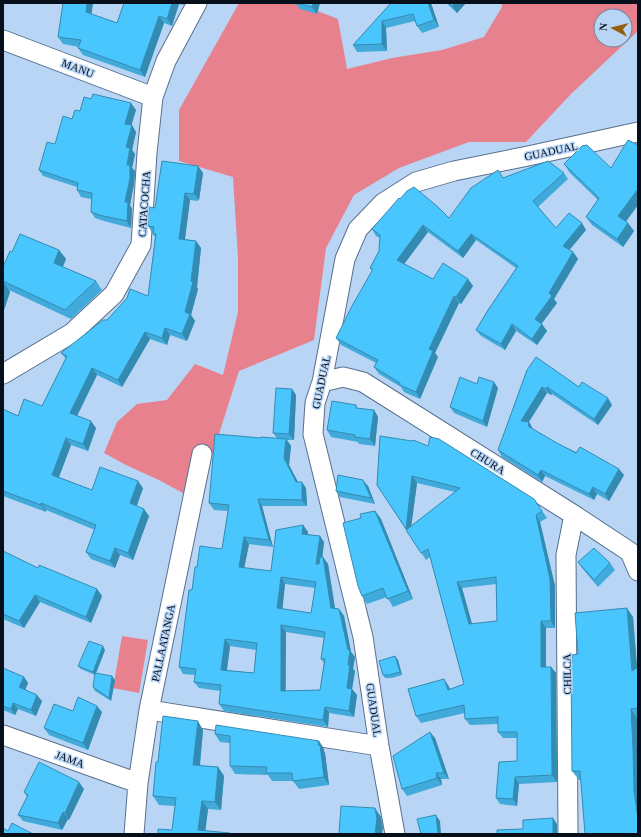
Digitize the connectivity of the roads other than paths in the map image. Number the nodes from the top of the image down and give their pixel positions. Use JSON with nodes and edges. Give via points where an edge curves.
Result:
{"nodes":[{"id":1,"x":197,"y":3,"type":"edge"},
{"id":2,"x":3,"y":40,"type":"edge"},
{"id":3,"x":153,"y":97,"type":"junction"},
{"id":4,"x":638,"y":132,"type":"edge"},
{"id":5,"x":3,"y":374,"type":"edge"},
{"id":6,"x":322,"y":382,"type":"junction"},
{"id":7,"x":202,"y":454,"type":"dead end"},
{"id":8,"x":574,"y":515,"type":"junction"},
{"id":9,"x":638,"y":571,"type":"edge"},
{"id":10,"x":149,"y":710,"type":"junction"},
{"id":11,"x":3,"y":735,"type":"edge"},
{"id":12,"x":380,"y":746,"type":"junction"},
{"id":13,"x":138,"y":783,"type":"junction"},
{"id":14,"x":134,"y":834,"type":"edge"},
{"id":15,"x":395,"y":834,"type":"edge"},
{"id":16,"x":568,"y":834,"type":"edge"}],
"edges":[{"from":1,"to":3,"type":"street","name":"CATACOCHA","via":[[166,61]]},
{"from":2,"to":3,"type":"street","name":"MANU"},
{"from":3,"to":5,"type":"street","name":"CATACOCHA","via":[[141,246],[109,299],[72,333]]},
{"from":4,"to":6,"type":"street","name":"GUADUAL","via":[[454,171],[416,182],[383,203],[358,229],[344,259]]},
{"from":6,"to":8,"type":"street","name":"CHURA","via":[[343,377],[363,382]]},
{"from":6,"to":12,"type":"street","name":"GUADUAL","via":[[315,403],[313,434],[363,637]]},
{"from":7,"to":10,"type":"street","name":"PALLAATANGA"},
{"from":8,"to":9,"type":"street","name":"CHURA","via":[[630,552]]},
{"from":8,"to":16,"type":"street","name":"CHILCA","via":[[566,555]]},
{"from":10,"to":12,"type":"street"},
{"from":10,"to":13,"type":"street","name":"PALLAATANGA"},
{"from":11,"to":13,"type":"street","name":"JAMA"},
{"from":12,"to":15,"type":"street","name":"GUADUAL"},
{"from":13,"to":14,"type":"street","name":"PALLAATANGA"}]}
